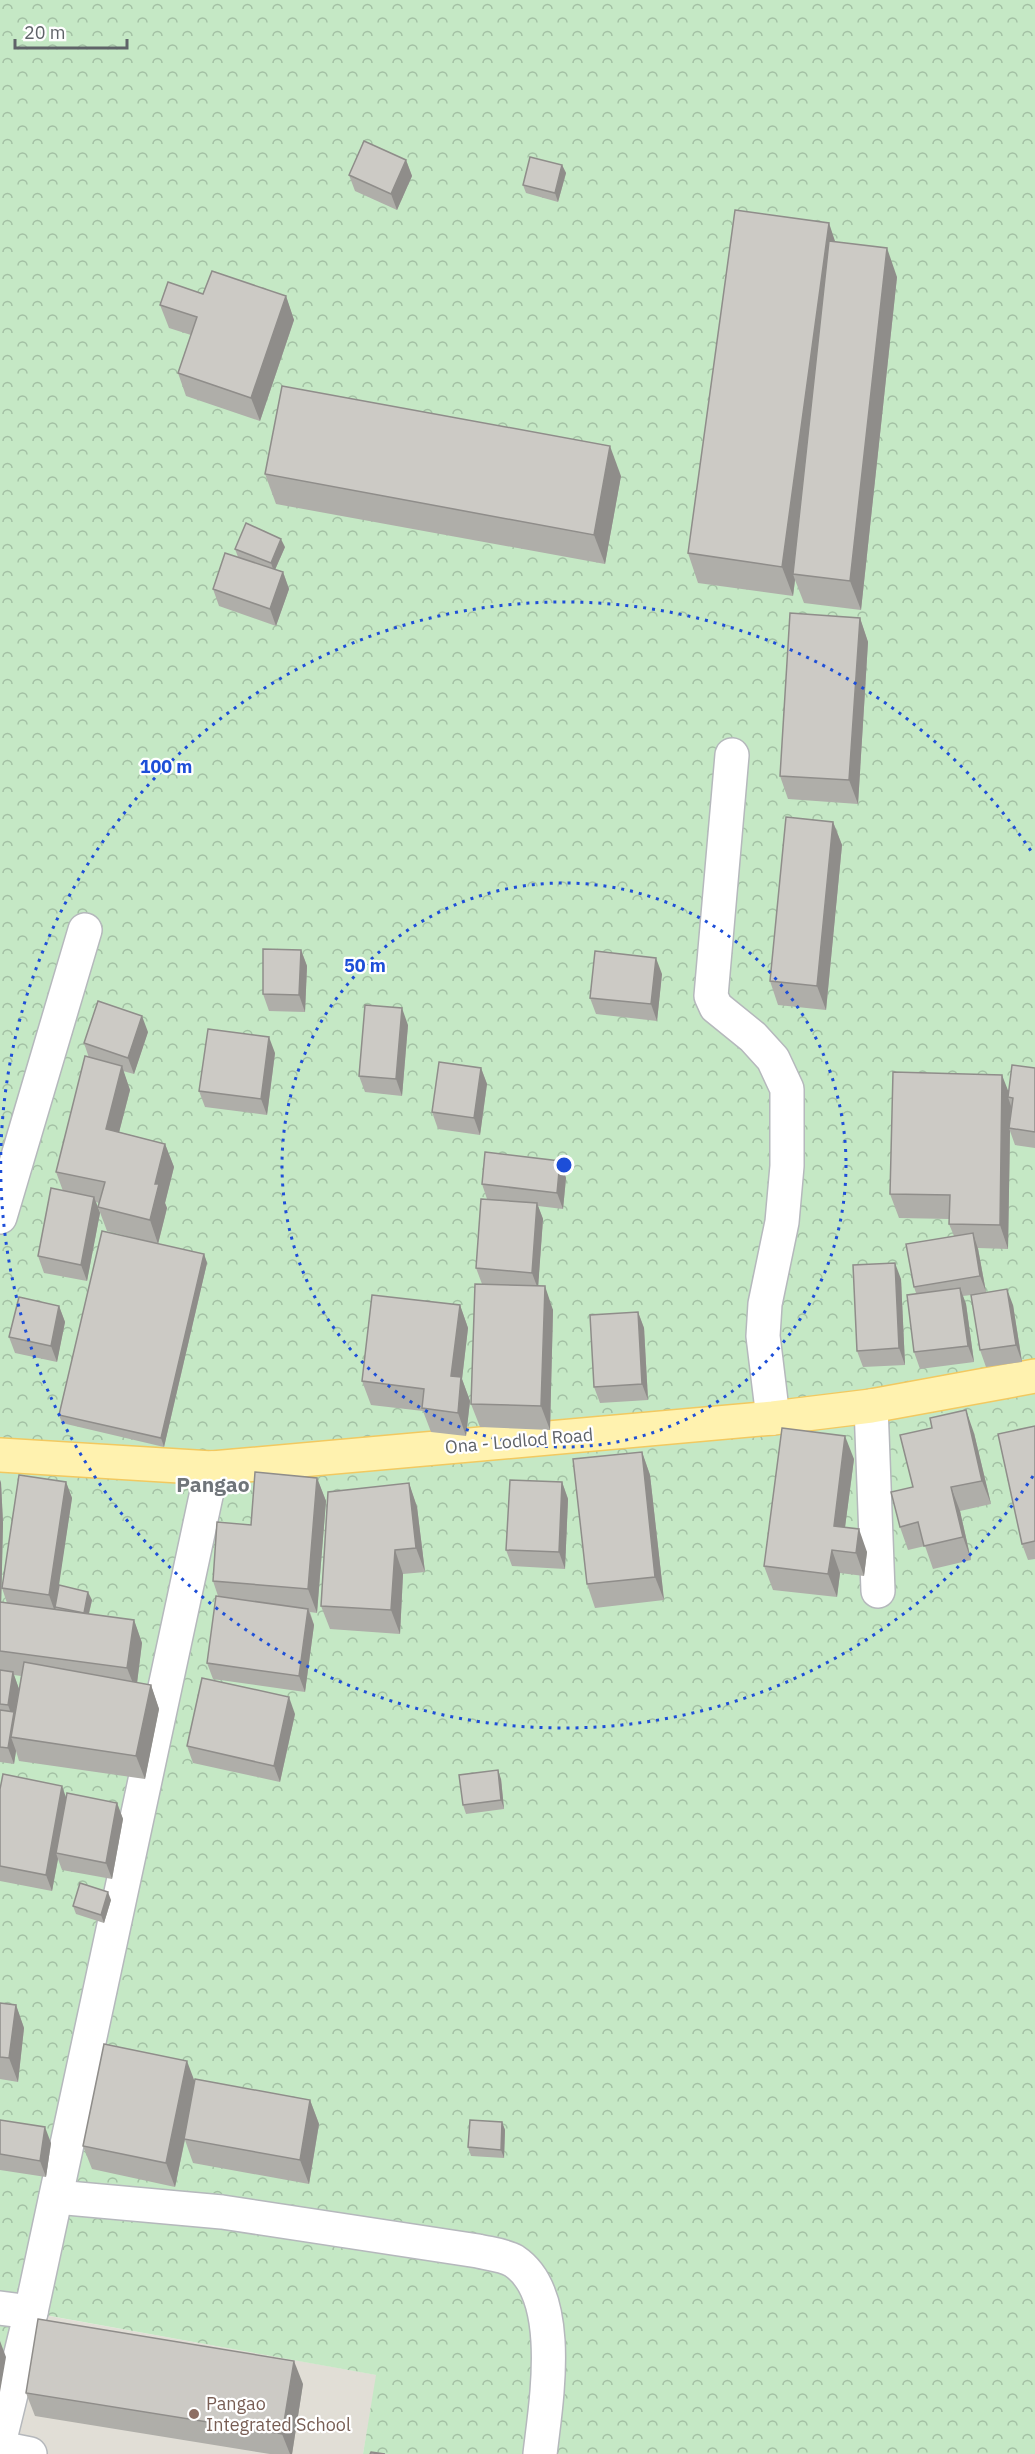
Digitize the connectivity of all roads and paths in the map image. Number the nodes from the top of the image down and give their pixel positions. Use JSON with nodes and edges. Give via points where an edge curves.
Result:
{"nodes":[{"id":1,"x":732,"y":755,"type":"dead end"},
{"id":2,"x":85,"y":930,"type":"dead end"},
{"id":3,"x":0,"y":1217,"type":"edge"},
{"id":4,"x":1035,"y":1376,"type":"edge"},
{"id":5,"x":871,"y":1406,"type":"junction"},
{"id":6,"x":773,"y":1418,"type":"junction"},
{"id":7,"x":0,"y":1455,"type":"edge"},
{"id":8,"x":212,"y":1467,"type":"junction"},
{"id":9,"x":878,"y":1591,"type":"dead end"},
{"id":10,"x":56,"y":2197,"type":"junction"},
{"id":11,"x":16,"y":2310,"type":"edge"},
{"id":12,"x":0,"y":2439,"type":"edge"},
{"id":13,"x":0,"y":2448,"type":"edge"},
{"id":14,"x":30,"y":2454,"type":"edge"},
{"id":15,"x":540,"y":2454,"type":"edge"}],
"edges":[{"from":1,"to":6,"type":"street","via":[[711,996],[716,1007],[753,1036],[773,1059],[787,1089],[782,1222],[765,1304],[763,1336]]},
{"from":2,"to":3,"type":"street"},
{"from":4,"to":5,"type":"main road","name":"Ona - Lodlod Road"},
{"from":5,"to":6,"type":"main road","name":"Ona - Lodlod Road"},
{"from":5,"to":9,"type":"street"},
{"from":6,"to":8,"type":"main road","name":"Ona - Lodlod Road"},
{"from":7,"to":8,"type":"main road","name":"Ona - Lodlod Road"},
{"from":8,"to":10,"type":"street"},
{"from":10,"to":11,"type":"street"},
{"from":10,"to":15,"type":"street","via":[[222,2212],[478,2251],[515,2262],[533,2280],[543,2305],[547,2392]]},
{"from":11,"to":12,"type":"street"},
{"from":13,"to":14,"type":"street"}]}
